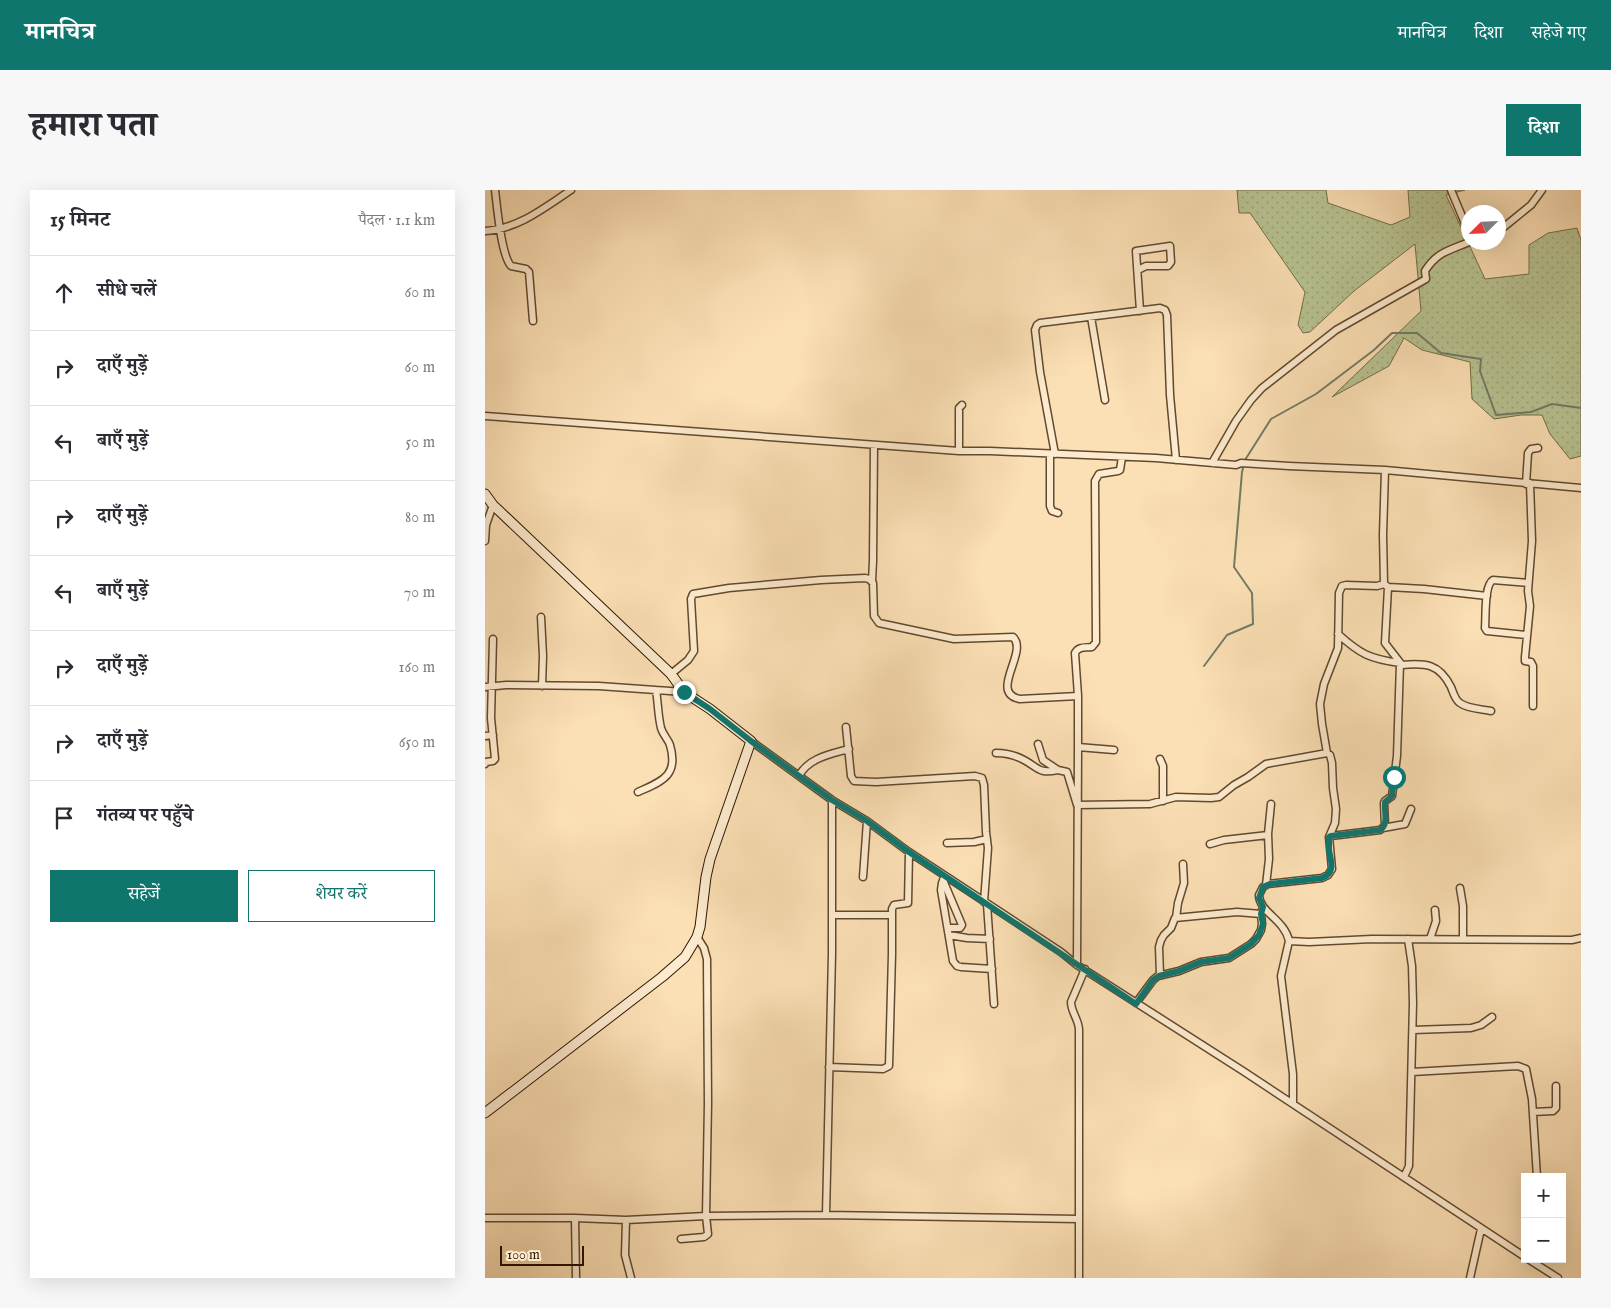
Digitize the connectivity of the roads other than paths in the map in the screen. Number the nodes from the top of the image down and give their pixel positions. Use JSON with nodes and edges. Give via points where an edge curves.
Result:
{"nodes":[{"id":1,"x":495,"y":190,"type":"edge"},
{"id":2,"x":571,"y":190,"type":"edge"},
{"id":3,"x":1451,"y":190,"type":"edge"},
{"id":4,"x":1542,"y":190,"type":"edge"},
{"id":5,"x":1461,"y":214,"type":"edge"},
{"id":6,"x":1506,"y":225,"type":"edge"},
{"id":7,"x":500,"y":230,"type":"junction"},
{"id":8,"x":485,"y":231,"type":"edge"},
{"id":9,"x":1461,"y":245,"type":"edge"},
{"id":10,"x":1138,"y":270,"type":"junction"},
{"id":11,"x":1140,"y":311,"type":"junction"},
{"id":12,"x":1091,"y":317,"type":"junction"},
{"id":13,"x":533,"y":321,"type":"dead end"},
{"id":14,"x":1105,"y":400,"type":"dead end"},
{"id":15,"x":962,"y":405,"type":"dead end"},
{"id":16,"x":485,"y":416,"type":"edge"},
{"id":17,"x":874,"y":445,"type":"junction"},
{"id":18,"x":1538,"y":448,"type":"dead end"},
{"id":19,"x":959,"y":451,"type":"junction"},
{"id":20,"x":1052,"y":454,"type":"junction"},
{"id":21,"x":1122,"y":457,"type":"junction"},
{"id":22,"x":1176,"y":460,"type":"junction"},
{"id":23,"x":1213,"y":463,"type":"junction"},
{"id":24,"x":1385,"y":470,"type":"junction"},
{"id":25,"x":1528,"y":483,"type":"junction"},
{"id":26,"x":1581,"y":488,"type":"edge"},
{"id":27,"x":485,"y":494,"type":"edge"},
{"id":28,"x":493,"y":505,"type":"junction"},
{"id":29,"x":1058,"y":513,"type":"dead end"},
{"id":30,"x":485,"y":541,"type":"edge"},
{"id":31,"x":871,"y":581,"type":"junction"},
{"id":32,"x":1528,"y":583,"type":"junction"},
{"id":33,"x":1386,"y":586,"type":"junction"},
{"id":34,"x":1487,"y":596,"type":"junction"},
{"id":35,"x":541,"y":617,"type":"dead end"},
{"id":36,"x":1338,"y":634,"type":"junction"},
{"id":37,"x":1526,"y":635,"type":"junction"},
{"id":38,"x":493,"y":639,"type":"dead end"},
{"id":39,"x":1401,"y":664,"type":"junction"},
{"id":40,"x":671,"y":674,"type":"junction"},
{"id":41,"x":542,"y":686,"type":"junction"},
{"id":42,"x":488,"y":687,"type":"edge"},
{"id":43,"x":656,"y":690,"type":"junction"},
{"id":44,"x":684,"y":692,"type":"junction"},
{"id":45,"x":1077,"y":696,"type":"junction"},
{"id":46,"x":1533,"y":706,"type":"dead end"},
{"id":47,"x":1491,"y":711,"type":"dead end"},
{"id":48,"x":846,"y":727,"type":"dead end"},
{"id":49,"x":493,"y":735,"type":"junction"},
{"id":50,"x":485,"y":736,"type":"edge"},
{"id":51,"x":751,"y":741,"type":"junction"},
{"id":52,"x":1038,"y":744,"type":"dead end"},
{"id":53,"x":1078,"y":747,"type":"junction"},
{"id":54,"x":849,"y":749,"type":"junction"},
{"id":55,"x":1114,"y":750,"type":"dead end"},
{"id":56,"x":996,"y":753,"type":"dead end"},
{"id":57,"x":1327,"y":753,"type":"junction"},
{"id":58,"x":1160,"y":759,"type":"dead end"},
{"id":59,"x":485,"y":764,"type":"edge"},
{"id":60,"x":1058,"y":770,"type":"junction"},
{"id":61,"x":799,"y":776,"type":"junction"},
{"id":62,"x":638,"y":792,"type":"dead end"},
{"id":63,"x":832,"y":800,"type":"junction"},
{"id":64,"x":1163,"y":800,"type":"junction"},
{"id":65,"x":1271,"y":804,"type":"dead end"},
{"id":66,"x":1077,"y":805,"type":"junction"},
{"id":67,"x":1411,"y":809,"type":"dead end"},
{"id":68,"x":867,"y":821,"type":"junction"},
{"id":69,"x":1383,"y":828,"type":"junction"},
{"id":70,"x":1268,"y":834,"type":"junction"},
{"id":71,"x":1331,"y":836,"type":"junction"},
{"id":72,"x":987,"y":839,"type":"junction"},
{"id":73,"x":947,"y":843,"type":"dead end"},
{"id":74,"x":1210,"y":844,"type":"dead end"},
{"id":75,"x":909,"y":852,"type":"junction"},
{"id":76,"x":1183,"y":864,"type":"dead end"},
{"id":77,"x":863,"y":878,"type":"dead end"},
{"id":78,"x":944,"y":878,"type":"junction"},
{"id":79,"x":1266,"y":885,"type":"junction"},
{"id":80,"x":1459,"y":888,"type":"dead end"},
{"id":81,"x":985,"y":903,"type":"junction"},
{"id":82,"x":1262,"y":910,"type":"junction"},
{"id":83,"x":1435,"y":910,"type":"dead end"},
{"id":84,"x":832,"y":915,"type":"junction"},
{"id":85,"x":892,"y":915,"type":"junction"},
{"id":86,"x":1177,"y":918,"type":"junction"},
{"id":87,"x":948,"y":928,"type":"junction"},
{"id":88,"x":949,"y":936,"type":"junction"},
{"id":89,"x":697,"y":937,"type":"junction"},
{"id":90,"x":1581,"y":938,"type":"edge"},
{"id":91,"x":989,"y":939,"type":"junction"},
{"id":92,"x":1408,"y":939,"type":"junction"},
{"id":93,"x":1431,"y":939,"type":"junction"},
{"id":94,"x":1463,"y":939,"type":"junction"},
{"id":95,"x":1289,"y":941,"type":"junction"},
{"id":96,"x":1077,"y":965,"type":"junction"},
{"id":97,"x":1085,"y":969,"type":"junction"},
{"id":98,"x":992,"y":970,"type":"junction"},
{"id":99,"x":1160,"y":975,"type":"junction"},
{"id":100,"x":994,"y":1004,"type":"dead end"},
{"id":101,"x":1136,"y":1004,"type":"junction"},
{"id":102,"x":1492,"y":1017,"type":"dead end"},
{"id":103,"x":1413,"y":1030,"type":"junction"},
{"id":104,"x":829,"y":1067,"type":"junction"},
{"id":105,"x":1412,"y":1072,"type":"junction"},
{"id":106,"x":1556,"y":1086,"type":"dead end"},
{"id":107,"x":1293,"y":1103,"type":"junction"},
{"id":108,"x":1533,"y":1112,"type":"junction"},
{"id":109,"x":485,"y":1114,"type":"edge"},
{"id":110,"x":1537,"y":1173,"type":"edge"},
{"id":111,"x":1404,"y":1177,"type":"junction"},
{"id":112,"x":706,"y":1216,"type":"junction"},
{"id":113,"x":826,"y":1216,"type":"junction"},
{"id":114,"x":485,"y":1218,"type":"edge"},
{"id":115,"x":575,"y":1218,"type":"junction"},
{"id":116,"x":1078,"y":1219,"type":"junction"},
{"id":117,"x":625,"y":1220,"type":"junction"},
{"id":118,"x":1481,"y":1229,"type":"junction"},
{"id":119,"x":681,"y":1240,"type":"dead end"},
{"id":120,"x":1521,"y":1255,"type":"edge"},
{"id":121,"x":1539,"y":1263,"type":"edge"},
{"id":122,"x":576,"y":1278,"type":"edge"},
{"id":123,"x":631,"y":1278,"type":"edge"},
{"id":124,"x":1079,"y":1278,"type":"edge"},
{"id":125,"x":1470,"y":1278,"type":"edge"},
{"id":126,"x":1558,"y":1278,"type":"edge"}],
"edges":[{"from":1,"to":7,"type":"street"},
{"from":2,"to":7,"type":"street","via":[[522,221]]},
{"from":3,"to":5,"type":"street"},
{"from":4,"to":6,"type":"street","via":[[1531,205]]},
{"from":7,"to":8,"type":"street"},
{"from":7,"to":13,"type":"street","via":[[509,264],[529,272]]},
{"from":9,"to":23,"type":"street","via":[[1431,261],[1425,271],[1426,279],[1336,330],[1262,388],[1236,421]]},
{"from":10,"to":10,"type":"street","via":[[1146,266],[1168,266],[1171,246],[1136,251]]},
{"from":10,"to":11,"type":"street"},
{"from":11,"to":12,"type":"street"},
{"from":11,"to":22,"type":"street","via":[[1160,308],[1167,314]]},
{"from":12,"to":14,"type":"street"},
{"from":12,"to":20,"type":"street","via":[[1040,323],[1036,327]]},
{"from":15,"to":19,"type":"street","via":[[959,408]]},
{"from":16,"to":17,"type":"street"},
{"from":17,"to":19,"type":"street"},
{"from":17,"to":31,"type":"street"},
{"from":18,"to":25,"type":"street","via":[[1528,453]]},
{"from":19,"to":20,"type":"street"},
{"from":20,"to":21,"type":"street"},
{"from":20,"to":29,"type":"street","via":[[1050,506]]},
{"from":21,"to":22,"type":"street"},
{"from":21,"to":45,"type":"street","via":[[1120,470],[1099,474],[1095,481],[1096,642],[1092,647],[1077,649],[1075,653]]},
{"from":22,"to":23,"type":"street"},
{"from":23,"to":24,"type":"street"},
{"from":24,"to":25,"type":"street"},
{"from":24,"to":33,"type":"street","via":[[1383,535]]},
{"from":25,"to":26,"type":"street"},
{"from":25,"to":32,"type":"street","via":[[1532,541]]},
{"from":27,"to":28,"type":"street"},
{"from":28,"to":30,"type":"street"},
{"from":28,"to":40,"type":"street"},
{"from":31,"to":40,"type":"street","via":[[865,578],[807,581],[693,594],[695,652]]},
{"from":31,"to":45,"type":"street","via":[[873,616],[879,623],[954,639],[1013,637],[1018,648],[1008,686],[1014,698]]},
{"from":32,"to":34,"type":"street","via":[[1493,580]]},
{"from":32,"to":37,"type":"street","via":[[1531,606]]},
{"from":33,"to":34,"type":"street"},
{"from":33,"to":36,"type":"street","via":[[1342,586]]},
{"from":33,"to":39,"type":"street","via":[[1385,644]]},
{"from":34,"to":37,"type":"street","via":[[1486,631]]},
{"from":35,"to":41,"type":"street"},
{"from":36,"to":39,"type":"street","via":[[1367,656]]},
{"from":36,"to":57,"type":"street","via":[[1338,648],[1320,704]]},
{"from":37,"to":46,"type":"street","via":[[1525,661],[1533,666]]},
{"from":38,"to":42,"type":"street"},
{"from":39,"to":47,"type":"street","via":[[1420,664],[1437,669],[1447,679],[1459,703]]},
{"from":39,"to":69,"type":"street","via":[[1396,762],[1391,798],[1385,802]]},
{"from":40,"to":44,"type":"street"},
{"from":41,"to":42,"type":"street"},
{"from":41,"to":43,"type":"street"},
{"from":42,"to":49,"type":"street"},
{"from":43,"to":44,"type":"street"},
{"from":43,"to":62,"type":"street","via":[[661,726],[670,743],[673,766],[663,780]]},
{"from":44,"to":51,"type":"street"},
{"from":45,"to":53,"type":"street"},
{"from":48,"to":54,"type":"street"},
{"from":49,"to":50,"type":"street"},
{"from":49,"to":59,"type":"street","via":[[495,758]]},
{"from":51,"to":61,"type":"street"},
{"from":51,"to":89,"type":"street","via":[[710,860]]},
{"from":52,"to":60,"type":"street","via":[[1043,760]]},
{"from":53,"to":55,"type":"street"},
{"from":53,"to":66,"type":"street"},
{"from":54,"to":61,"type":"street","via":[[818,759],[806,766]]},
{"from":54,"to":72,"type":"street","via":[[851,776],[857,782],[982,778]]},
{"from":56,"to":60,"type":"street","via":[[1018,757],[1047,772]]},
{"from":57,"to":64,"type":"street","via":[[1266,764],[1219,797],[1176,796]]},
{"from":57,"to":71,"type":"street","via":[[1331,758],[1336,803]]},
{"from":58,"to":64,"type":"street"},
{"from":60,"to":66,"type":"street","via":[[1067,772]]},
{"from":61,"to":63,"type":"street"},
{"from":63,"to":68,"type":"street"},
{"from":63,"to":84,"type":"street"},
{"from":64,"to":66,"type":"street","via":[[1150,804]]},
{"from":65,"to":70,"type":"street"},
{"from":66,"to":96,"type":"street"},
{"from":67,"to":69,"type":"street","via":[[1405,824]]},
{"from":68,"to":75,"type":"street"},
{"from":68,"to":77,"type":"street"},
{"from":69,"to":71,"type":"street"},
{"from":70,"to":74,"type":"street"},
{"from":70,"to":79,"type":"street"},
{"from":71,"to":79,"type":"street","via":[[1332,869],[1328,875]]},
{"from":72,"to":73,"type":"street"},
{"from":72,"to":81,"type":"street"},
{"from":75,"to":78,"type":"street"},
{"from":75,"to":85,"type":"street","via":[[908,903],[892,906]]},
{"from":76,"to":86,"type":"street","via":[[1184,883]]},
{"from":78,"to":81,"type":"street"},
{"from":78,"to":87,"type":"street","via":[[941,890]]},
{"from":78,"to":87,"type":"street","via":[[963,925]]},
{"from":79,"to":82,"type":"street","via":[[1259,895]]},
{"from":80,"to":94,"type":"street","via":[[1463,906]]},
{"from":81,"to":91,"type":"street"},
{"from":81,"to":96,"type":"street"},
{"from":82,"to":86,"type":"street"},
{"from":82,"to":95,"type":"street","via":[[1282,925]]},
{"from":82,"to":99,"type":"street","via":[[1263,924],[1259,935],[1234,955]]},
{"from":83,"to":93,"type":"street"},
{"from":84,"to":85,"type":"street"},
{"from":84,"to":104,"type":"street"},
{"from":85,"to":104,"type":"street","via":[[889,1066],[883,1069]]},
{"from":86,"to":99,"type":"street","via":[[1161,940]]},
{"from":87,"to":88,"type":"street"},
{"from":88,"to":91,"type":"street"},
{"from":88,"to":98,"type":"street","via":[[953,961],[957,966]]},
{"from":89,"to":109,"type":"street","via":[[675,967]]},
{"from":89,"to":112,"type":"street","via":[[707,959]]},
{"from":90,"to":94,"type":"street"},
{"from":91,"to":98,"type":"street"},
{"from":92,"to":93,"type":"street"},
{"from":92,"to":95,"type":"street"},
{"from":92,"to":103,"type":"street"},
{"from":93,"to":94,"type":"street"},
{"from":95,"to":107,"type":"street","via":[[1281,976],[1293,1074]]},
{"from":96,"to":97,"type":"street"},
{"from":97,"to":101,"type":"street"},
{"from":97,"to":116,"type":"street","via":[[1071,1002],[1079,1022]]},
{"from":98,"to":100,"type":"street"},
{"from":99,"to":101,"type":"street"},
{"from":101,"to":107,"type":"street"},
{"from":102,"to":103,"type":"street","via":[[1471,1028]]},
{"from":103,"to":105,"type":"street"},
{"from":104,"to":113,"type":"street"},
{"from":105,"to":108,"type":"street","via":[[1523,1067],[1527,1071]]},
{"from":105,"to":111,"type":"street","via":[[1409,1166]]},
{"from":106,"to":108,"type":"street","via":[[1556,1108]]},
{"from":107,"to":111,"type":"street"},
{"from":108,"to":110,"type":"street"},
{"from":111,"to":118,"type":"street"},
{"from":112,"to":113,"type":"street"},
{"from":112,"to":117,"type":"street"},
{"from":112,"to":119,"type":"street","via":[[707,1236]]},
{"from":113,"to":116,"type":"street"},
{"from":114,"to":115,"type":"street"},
{"from":115,"to":117,"type":"street"},
{"from":115,"to":122,"type":"street"},
{"from":116,"to":124,"type":"street"},
{"from":117,"to":123,"type":"street","via":[[625,1255]]},
{"from":118,"to":120,"type":"street"},
{"from":118,"to":125,"type":"street"},
{"from":121,"to":126,"type":"street"}]}
